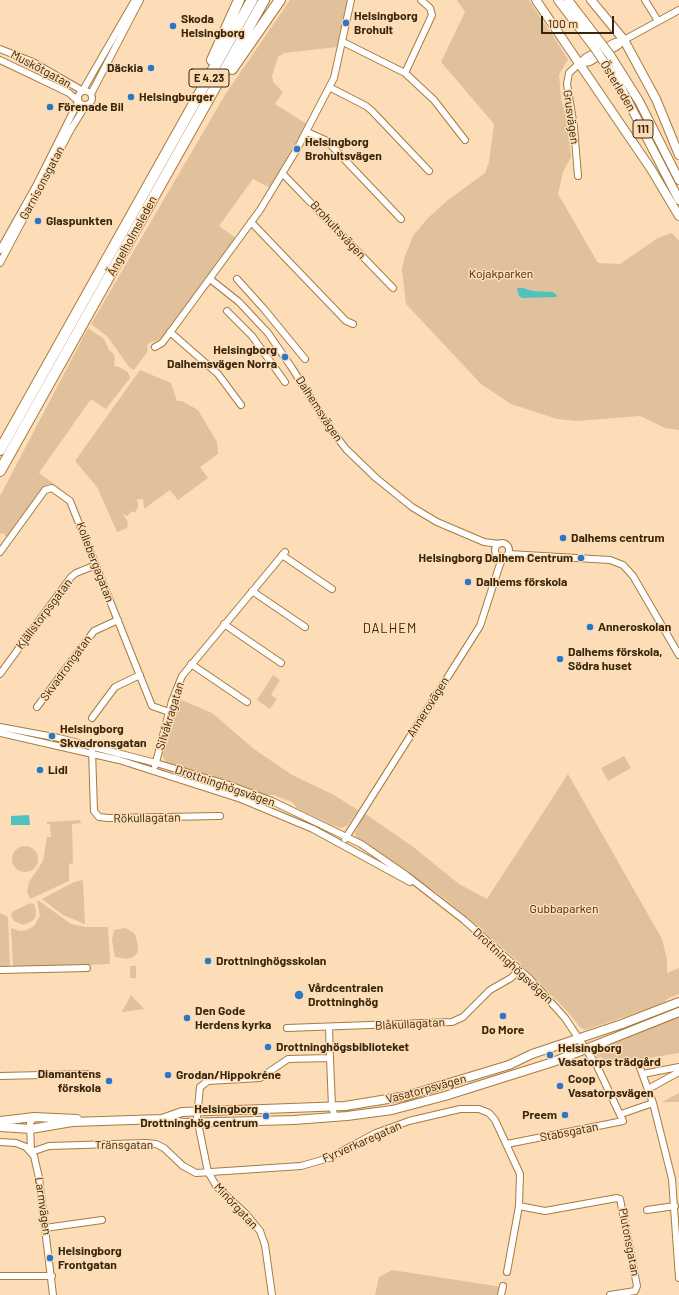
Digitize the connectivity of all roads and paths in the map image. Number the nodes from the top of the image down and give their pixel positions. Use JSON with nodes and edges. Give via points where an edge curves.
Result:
{"nodes":[{"id":1,"x":135,"y":0,"type":"edge"},
{"id":2,"x":140,"y":0,"type":"edge"},
{"id":3,"x":239,"y":0,"type":"edge"},
{"id":4,"x":252,"y":0,"type":"edge"},
{"id":5,"x":264,"y":0,"type":"edge"},
{"id":6,"x":280,"y":0,"type":"edge"},
{"id":7,"x":351,"y":0,"type":"edge"},
{"id":8,"x":421,"y":0,"type":"edge"},
{"id":9,"x":536,"y":0,"type":"edge"},
{"id":10,"x":558,"y":0,"type":"edge"},
{"id":11,"x":568,"y":0,"type":"edge"},
{"id":12,"x":591,"y":0,"type":"edge"},
{"id":13,"x":645,"y":0,"type":"edge"},
{"id":14,"x":679,"y":10,"type":"edge"},
{"id":15,"x":658,"y":21,"type":"junction"},
{"id":16,"x":624,"y":40,"type":"junction"},
{"id":17,"x":342,"y":42,"type":"junction"},
{"id":18,"x":598,"y":45,"type":"junction"},
{"id":19,"x":0,"y":48,"type":"edge"},
{"id":20,"x":606,"y":57,"type":"junction"},
{"id":21,"x":0,"y":60,"type":"edge"},
{"id":22,"x":579,"y":64,"type":"junction"},
{"id":23,"x":405,"y":73,"type":"junction"},
{"id":24,"x":331,"y":88,"type":"junction"},
{"id":25,"x":83,"y":91,"type":"junction"},
{"id":26,"x":91,"y":94,"type":"junction"},
{"id":27,"x":78,"y":101,"type":"junction"},
{"id":28,"x":86,"y":105,"type":"junction"},
{"id":29,"x":205,"y":105,"type":"junction"},
{"id":30,"x":307,"y":132,"type":"junction"},
{"id":31,"x":465,"y":140,"type":"dead end"},
{"id":32,"x":679,"y":155,"type":"edge"},
{"id":33,"x":165,"y":156,"type":"junction"},
{"id":34,"x":429,"y":171,"type":"dead end"},
{"id":35,"x":284,"y":174,"type":"junction"},
{"id":36,"x":578,"y":176,"type":"dead end"},
{"id":37,"x":679,"y":180,"type":"edge"},
{"id":38,"x":679,"y":200,"type":"edge"},
{"id":39,"x":679,"y":216,"type":"edge"},
{"id":40,"x":401,"y":219,"type":"dead end"},
{"id":41,"x":251,"y":222,"type":"junction"},
{"id":42,"x":0,"y":250,"type":"edge"},
{"id":43,"x":0,"y":263,"type":"edge"},
{"id":44,"x":210,"y":279,"type":"junction"},
{"id":45,"x":237,"y":279,"type":"dead end"},
{"id":46,"x":392,"y":288,"type":"dead end"},
{"id":47,"x":249,"y":293,"type":"junction"},
{"id":48,"x":239,"y":302,"type":"junction"},
{"id":49,"x":227,"y":311,"type":"dead end"},
{"id":50,"x":353,"y":324,"type":"dead end"},
{"id":51,"x":262,"y":327,"type":"junction"},
{"id":52,"x":170,"y":332,"type":"junction"},
{"id":53,"x":252,"y":336,"type":"junction"},
{"id":54,"x":155,"y":347,"type":"dead end"},
{"id":55,"x":305,"y":358,"type":"dead end"},
{"id":56,"x":285,"y":382,"type":"dead end"},
{"id":57,"x":241,"y":405,"type":"dead end"},
{"id":58,"x":28,"y":421,"type":"junction"},
{"id":59,"x":1,"y":448,"type":"edge"},
{"id":60,"x":0,"y":471,"type":"edge"},
{"id":61,"x":0,"y":481,"type":"edge"},
{"id":62,"x":487,"y":543,"type":"junction"},
{"id":63,"x":499,"y":544,"type":"junction"},
{"id":64,"x":0,"y":552,"type":"edge"},
{"id":65,"x":503,"y":553,"type":"junction"},
{"id":66,"x":96,"y":565,"type":"junction"},
{"id":67,"x":332,"y":589,"type":"dead end"},
{"id":68,"x":252,"y":591,"type":"junction"},
{"id":69,"x":118,"y":620,"type":"junction"},
{"id":70,"x":224,"y":624,"type":"junction"},
{"id":71,"x":305,"y":627,"type":"dead end"},
{"id":72,"x":679,"y":655,"type":"edge"},
{"id":73,"x":281,"y":663,"type":"dead end"},
{"id":74,"x":191,"y":664,"type":"junction"},
{"id":75,"x":0,"y":674,"type":"edge"},
{"id":76,"x":140,"y":675,"type":"junction"},
{"id":77,"x":247,"y":702,"type":"dead end"},
{"id":78,"x":37,"y":707,"type":"dead end"},
{"id":79,"x":169,"y":712,"type":"junction"},
{"id":80,"x":92,"y":718,"type":"dead end"},
{"id":81,"x":0,"y":727,"type":"edge"},
{"id":82,"x":0,"y":733,"type":"edge"},
{"id":83,"x":92,"y":746,"type":"junction"},
{"id":84,"x":92,"y":753,"type":"junction"},
{"id":85,"x":156,"y":763,"type":"junction"},
{"id":86,"x":152,"y":771,"type":"junction"},
{"id":87,"x":220,"y":816,"type":"dead end"},
{"id":88,"x":346,"y":836,"type":"junction"},
{"id":89,"x":342,"y":844,"type":"junction"},
{"id":90,"x":430,"y":893,"type":"junction"},
{"id":91,"x":87,"y":968,"type":"dead end"},
{"id":92,"x":520,"y":969,"type":"junction"},
{"id":93,"x":0,"y":970,"type":"edge"},
{"id":94,"x":679,"y":1002,"type":"edge"},
{"id":95,"x":679,"y":1012,"type":"edge"},
{"id":96,"x":329,"y":1027,"type":"junction"},
{"id":97,"x":287,"y":1028,"type":"dead end"},
{"id":98,"x":580,"y":1038,"type":"junction"},
{"id":99,"x":586,"y":1049,"type":"junction"},
{"id":100,"x":330,"y":1058,"type":"junction"},
{"id":101,"x":639,"y":1065,"type":"dead end"},
{"id":102,"x":679,"y":1067,"type":"edge"},
{"id":103,"x":679,"y":1072,"type":"edge"},
{"id":104,"x":87,"y":1074,"type":"dead end"},
{"id":105,"x":643,"y":1074,"type":"junction"},
{"id":106,"x":0,"y":1076,"type":"edge"},
{"id":107,"x":648,"y":1089,"type":"junction"},
{"id":108,"x":653,"y":1103,"type":"junction"},
{"id":109,"x":332,"y":1107,"type":"junction"},
{"id":110,"x":621,"y":1114,"type":"junction"},
{"id":111,"x":34,"y":1117,"type":"junction"},
{"id":112,"x":198,"y":1117,"type":"junction"},
{"id":113,"x":335,"y":1118,"type":"junction"},
{"id":114,"x":0,"y":1121,"type":"edge"},
{"id":115,"x":95,"y":1121,"type":"junction"},
{"id":116,"x":0,"y":1127,"type":"edge"},
{"id":117,"x":31,"y":1129,"type":"junction"},
{"id":118,"x":0,"y":1142,"type":"edge"},
{"id":119,"x":507,"y":1144,"type":"junction"},
{"id":120,"x":31,"y":1152,"type":"junction"},
{"id":121,"x":208,"y":1172,"type":"junction"},
{"id":122,"x":679,"y":1178,"type":"edge"},
{"id":123,"x":672,"y":1179,"type":"junction"},
{"id":124,"x":519,"y":1206,"type":"junction"},
{"id":125,"x":675,"y":1206,"type":"junction"},
{"id":126,"x":647,"y":1210,"type":"dead end"},
{"id":127,"x":102,"y":1220,"type":"dead end"},
{"id":128,"x":45,"y":1228,"type":"junction"},
{"id":129,"x":678,"y":1228,"type":"edge"},
{"id":130,"x":678,"y":1244,"type":"edge"},
{"id":131,"x":506,"y":1272,"type":"dead end"},
{"id":132,"x":0,"y":1276,"type":"edge"},
{"id":133,"x":52,"y":1276,"type":"junction"},
{"id":134,"x":679,"y":1278,"type":"edge"},
{"id":135,"x":503,"y":1286,"type":"dead end"},
{"id":136,"x":53,"y":1295,"type":"edge"},
{"id":137,"x":272,"y":1295,"type":"edge"},
{"id":138,"x":501,"y":1295,"type":"edge"},
{"id":139,"x":610,"y":1295,"type":"edge"}],
"edges":[{"from":1,"to":25,"type":"street","name":"Garnisonsgatan"},
{"from":2,"to":26,"type":"street","name":"Garnisonsgatan"},
{"from":3,"to":33,"type":"highway"},
{"from":4,"to":33,"type":"highway","name":"Ängelholmsleden","number":"E 4.23"},
{"from":5,"to":29,"type":"highway","name":"Ängelholmsleden","number":"E 4.23"},
{"from":6,"to":29,"type":"highway"},
{"from":7,"to":17,"type":"street"},
{"from":8,"to":23,"type":"street","via":[[430,8],[432,15]]},
{"from":9,"to":22,"type":"main road"},
{"from":10,"to":18,"type":"main road","name":"Österleden","number":"111"},
{"from":11,"to":18,"type":"main road","name":"Österleden","number":"111"},
{"from":12,"to":16,"type":"main road"},
{"from":13,"to":15,"type":"street"},
{"from":14,"to":15,"type":"street"},
{"from":15,"to":16,"type":"street"},
{"from":16,"to":22,"type":"street","via":[[590,62]]},
{"from":16,"to":32,"type":"main road","via":[[656,99]]},
{"from":17,"to":23,"type":"street"},
{"from":17,"to":24,"type":"street"},
{"from":18,"to":20,"type":"main road","name":"Österleden","number":"111","bridge":true},
{"from":19,"to":25,"type":"street","name":"Muskötgatan","via":[[34,62]]},
{"from":20,"to":37,"type":"main road","name":"Österleden","number":"111","via":[[639,101]]},
{"from":20,"to":38,"type":"main road","name":"Österleden","number":"111"},
{"from":21,"to":27,"type":"street","name":"Muskötgatan","via":[[69,93]]},
{"from":22,"to":36,"type":"street","name":"Grusvägen","via":[[569,73],[567,79]]},
{"from":22,"to":39,"type":"main road","via":[[651,169]]},
{"from":23,"to":31,"type":"street","via":[[434,100]]},
{"from":24,"to":30,"type":"street"},
{"from":24,"to":34,"type":"street","via":[[372,111]]},
{"from":25,"to":26,"type":"street"},
{"from":25,"to":27,"type":"street","name":"Garnisonsgatan","via":[[78,94]]},
{"from":26,"to":28,"type":"street","name":"Garnisonsgatan","via":[[92,101]]},
{"from":27,"to":28,"type":"street"},
{"from":27,"to":42,"type":"street","name":"Garnisonsgatan"},
{"from":28,"to":43,"type":"street","name":"Garnisonsgatan"},
{"from":29,"to":58,"type":"highway","name":"Ängelholmsleden"},
{"from":30,"to":35,"type":"street"},
{"from":30,"to":40,"type":"street","via":[[327,141]]},
{"from":33,"to":59,"type":"highway","name":"Ängelholmsleden"},
{"from":35,"to":41,"type":"street"},
{"from":35,"to":46,"type":"street","name":"Brohultsvägen"},
{"from":41,"to":44,"type":"street"},
{"from":41,"to":50,"type":"street","via":[[346,321]]},
{"from":44,"to":48,"type":"street","name":"Dalhemsvägen"},
{"from":44,"to":52,"type":"street"},
{"from":45,"to":47,"type":"street","name":"Dalhemsvägen"},
{"from":47,"to":48,"type":"street"},
{"from":47,"to":55,"type":"street","name":"Dalhemsvägen"},
{"from":48,"to":51,"type":"street","name":"Dalhemsvägen"},
{"from":49,"to":53,"type":"street","name":"Dalhemsvägen"},
{"from":51,"to":53,"type":"street"},
{"from":51,"to":62,"type":"street","name":"Dalhemsvägen","via":[[285,357],[328,427],[366,470],[424,514]]},
{"from":52,"to":54,"type":"street","via":[[162,343]]},
{"from":52,"to":57,"type":"street","via":[[218,374]]},
{"from":53,"to":56,"type":"street","name":"Dalhemsvägen"},
{"from":58,"to":60,"type":"highway","name":"Ängelholmsleden"},
{"from":58,"to":61,"type":"highway","via":[[22,439]]},
{"from":62,"to":63,"type":"street","name":"Dalhemsvägen"},
{"from":62,"to":65,"type":"street","name":"Dalhemsvägen"},
{"from":63,"to":65,"type":"street","name":"Annerovägen"},
{"from":63,"to":65,"type":"street","name":"Dalhemsvägen","via":[[506,544]]},
{"from":64,"to":66,"type":"street","name":"Kollebergagatan","via":[[45,490],[50,487],[71,503]]},
{"from":65,"to":72,"type":"street","via":[[610,560],[623,565],[633,576]]},
{"from":65,"to":88,"type":"street","name":"Annerovägen","via":[[480,626]]},
{"from":66,"to":69,"type":"street","name":"Kollebergagatan"},
{"from":66,"to":75,"type":"street","name":"Kjällstorpsgatan","via":[[76,572],[71,577]]},
{"from":67,"to":68,"type":"street","name":"Silvåkragatan","via":[[283,553]]},
{"from":68,"to":70,"type":"street","name":"Silvåkragatan"},
{"from":68,"to":71,"type":"street"},
{"from":69,"to":76,"type":"street","name":"Kollebergagatan"},
{"from":69,"to":78,"type":"street","name":"Skvadrongatan","via":[[99,627],[90,634]]},
{"from":70,"to":73,"type":"street"},
{"from":70,"to":74,"type":"street","name":"Silvåkragatan"},
{"from":74,"to":77,"type":"street"},
{"from":74,"to":79,"type":"street","name":"Silvåkragatan","via":[[179,682]]},
{"from":76,"to":79,"type":"street","name":"Kollebergagatan","via":[[152,706]]},
{"from":76,"to":80,"type":"street","via":[[115,687]]},
{"from":79,"to":85,"type":"street","name":"Silvåkragatan"},
{"from":81,"to":83,"type":"street","name":"Drottninghögsvägen"},
{"from":82,"to":84,"type":"street","name":"Drottninghögsvägen"},
{"from":83,"to":84,"type":"street","name":"Rökullagatan"},
{"from":83,"to":85,"type":"street","name":"Drottninghögsvägen"},
{"from":84,"to":86,"type":"street","name":"Drottninghögsvägen"},
{"from":84,"to":87,"type":"street","name":"Rökullagatan","via":[[94,811],[99,817]]},
{"from":85,"to":86,"type":"street","name":"Silvåkragatan"},
{"from":85,"to":88,"type":"street","name":"Drottninghögsvägen","via":[[261,797]]},
{"from":86,"to":89,"type":"street","name":"Drottninghögsvägen","via":[[257,805]]},
{"from":88,"to":89,"type":"street","name":"Annerovägen"},
{"from":88,"to":90,"type":"street","name":"Drottninghögsvägen"},
{"from":89,"to":90,"type":"street","name":"Drottninghögsvägen"},
{"from":90,"to":92,"type":"street","name":"Drottninghögsvägen"},
{"from":91,"to":93,"type":"street"},
{"from":92,"to":96,"type":"street","name":"Blåkullagatan","via":[[511,978],[490,990],[466,1014],[452,1022]]},
{"from":92,"to":98,"type":"street","name":"Drottninghögsvägen","via":[[552,1002]]},
{"from":94,"to":98,"type":"main road","name":"Vasatorpsvägen"},
{"from":95,"to":99,"type":"main road","name":"Vasatorpsvägen"},
{"from":96,"to":97,"type":"street","name":"Blåkullagatan"},
{"from":96,"to":100,"type":"street"},
{"from":98,"to":99,"type":"street","name":"Drottninghögsvägen"},
{"from":98,"to":109,"type":"main road","name":"Vasatorpsvägen","via":[[532,1054],[509,1065],[426,1091],[370,1103]]},
{"from":99,"to":110,"type":"street","name":"Drottninghögsvägen"},
{"from":99,"to":113,"type":"main road","name":"Vasatorpsvägen","via":[[427,1101],[392,1110]]},
{"from":100,"to":109,"type":"street"},
{"from":100,"to":112,"type":"street","via":[[286,1060],[260,1078],[208,1081],[200,1088]]},
{"from":101,"to":105,"type":"street"},
{"from":102,"to":105,"type":"street"},
{"from":103,"to":107,"type":"street"},
{"from":104,"to":106,"type":"street"},
{"from":105,"to":107,"type":"street"},
{"from":107,"to":108,"type":"street"},
{"from":108,"to":110,"type":"street"},
{"from":108,"to":123,"type":"street"},
{"from":109,"to":112,"type":"main road","name":"Vasatorpsvägen"},
{"from":109,"to":113,"type":"street"},
{"from":110,"to":119,"type":"street","name":"Stabsgatan","via":[[623,1121]]},
{"from":111,"to":114,"type":"main road","name":"Vasatorpsvägen"},
{"from":111,"to":115,"type":"main road","name":"Vasatorpsvägen"},
{"from":111,"to":117,"type":"street","name":"Larmvägen","via":[[30,1123]]},
{"from":112,"to":113,"type":"main road","name":"Vasatorpsvägen"},
{"from":112,"to":115,"type":"main road","name":"Vasatorpsvägen","via":[[182,1123],[162,1119]]},
{"from":112,"to":121,"type":"street","name":"Minörgatan"},
{"from":115,"to":117,"type":"main road","name":"Vasatorpsvägen"},
{"from":116,"to":117,"type":"main road","name":"Vasatorpsvägen"},
{"from":117,"to":120,"type":"street","name":"Larmvägen"},
{"from":118,"to":120,"type":"street","via":[[16,1144]]},
{"from":119,"to":121,"type":"street","name":"Fyrverkaregatan","via":[[491,1115],[479,1109],[466,1108],[386,1129],[317,1162],[302,1166]]},
{"from":119,"to":124,"type":"street","name":"Fyrverkaregatan","via":[[520,1174]]},
{"from":120,"to":121,"type":"street","name":"Tränsgatan","via":[[49,1146],[152,1144],[166,1150],[188,1170]]},
{"from":120,"to":128,"type":"street","name":"Larmvägen","via":[[37,1169]]},
{"from":121,"to":137,"type":"street","name":"Minörgatan","via":[[217,1187],[260,1231],[265,1245]]},
{"from":122,"to":123,"type":"street"},
{"from":123,"to":125,"type":"street"},
{"from":124,"to":131,"type":"street","name":"Fyrverkaregatan"},
{"from":124,"to":139,"type":"street","name":"Plutonsgatan","via":[[546,1211],[620,1199],[637,1286],[635,1291]]},
{"from":125,"to":126,"type":"street"},
{"from":125,"to":129,"type":"street"},
{"from":127,"to":128,"type":"street"},
{"from":128,"to":133,"type":"street","name":"Larmvägen"},
{"from":129,"to":130,"type":"street"},
{"from":130,"to":134,"type":"street"},
{"from":132,"to":133,"type":"street"},
{"from":133,"to":136,"type":"street","name":"Larmvägen"},
{"from":135,"to":138,"type":"street"}]}
